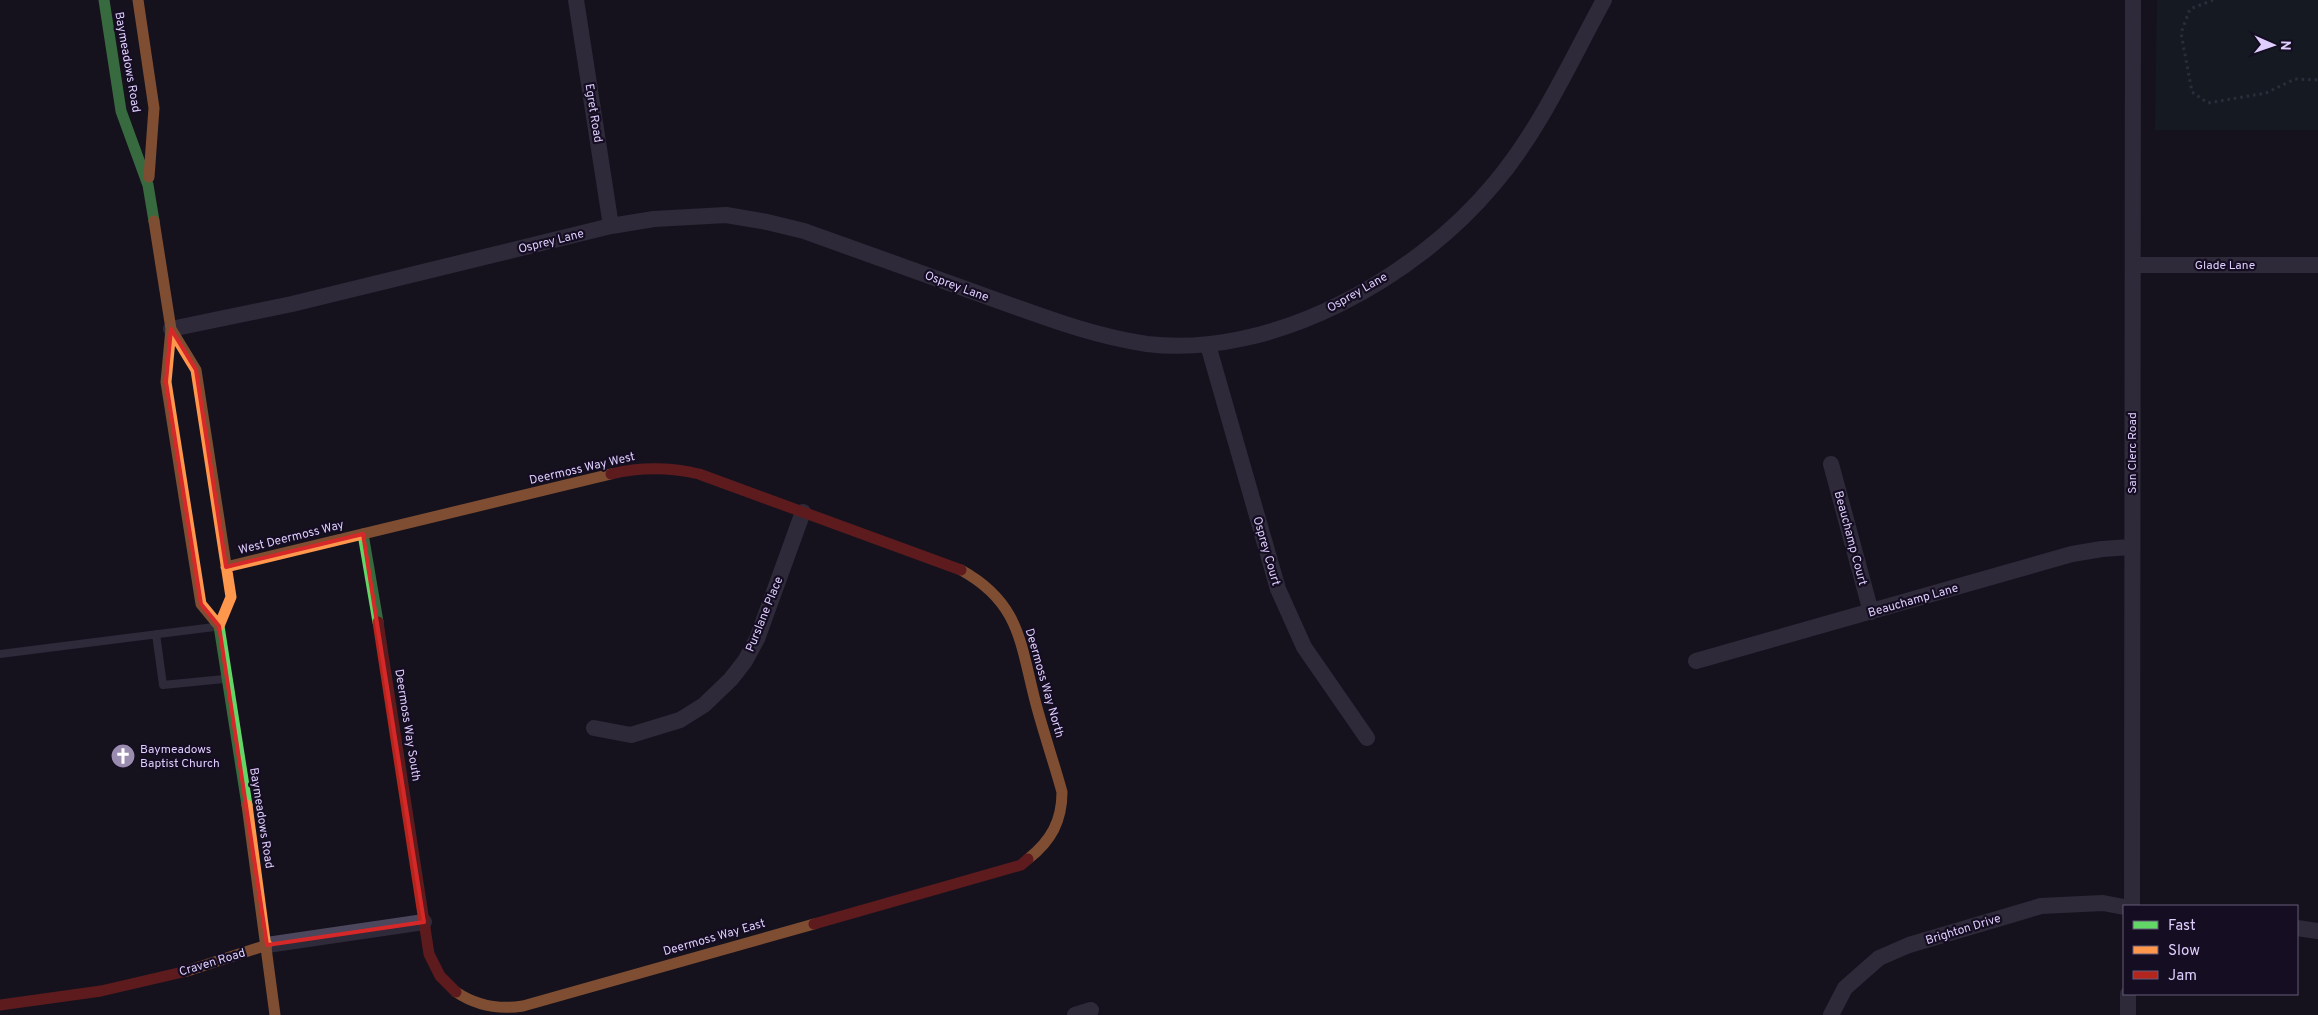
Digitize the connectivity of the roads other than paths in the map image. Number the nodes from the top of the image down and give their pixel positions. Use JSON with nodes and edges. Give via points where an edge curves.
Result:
{"nodes":[{"id":1,"x":104,"y":0,"type":"edge"},
{"id":2,"x":138,"y":0,"type":"edge"},
{"id":3,"x":576,"y":0,"type":"edge"},
{"id":4,"x":1604,"y":0,"type":"edge"},
{"id":5,"x":2134,"y":0,"type":"edge"},
{"id":6,"x":148,"y":184,"type":"junction"},
{"id":7,"x":611,"y":226,"type":"junction"},
{"id":8,"x":2133,"y":265,"type":"junction"},
{"id":9,"x":2318,"y":265,"type":"edge"},
{"id":10,"x":171,"y":329,"type":"junction"},
{"id":11,"x":1208,"y":345,"type":"junction"},
{"id":12,"x":1831,"y":464,"type":"dead end"},
{"id":13,"x":803,"y":512,"type":"junction"},
{"id":14,"x":363,"y":534,"type":"junction"},
{"id":15,"x":2131,"y":546,"type":"junction"},
{"id":16,"x":226,"y":567,"type":"junction"},
{"id":17,"x":1871,"y":612,"type":"junction"},
{"id":18,"x":219,"y":626,"type":"junction"},
{"id":19,"x":156,"y":634,"type":"junction"},
{"id":20,"x":0,"y":654,"type":"edge"},
{"id":21,"x":1696,"y":661,"type":"dead end"},
{"id":22,"x":228,"y":679,"type":"junction"},
{"id":23,"x":594,"y":728,"type":"dead end"},
{"id":24,"x":1366,"y":738,"type":"dead end"},
{"id":25,"x":1050,"y":840,"type":"joint"},
{"id":26,"x":2132,"y":905,"type":"edge"},
{"id":27,"x":2123,"y":907,"type":"edge"},
{"id":28,"x":424,"y":922,"type":"junction"},
{"id":29,"x":2298,"y":928,"type":"edge"},
{"id":30,"x":2318,"y":931,"type":"edge"},
{"id":31,"x":267,"y":945,"type":"junction"},
{"id":32,"x":2128,"y":995,"type":"edge"},
{"id":33,"x":0,"y":1005,"type":"edge"},
{"id":34,"x":1093,"y":1013,"type":"edge"},
{"id":35,"x":275,"y":1015,"type":"edge"},
{"id":36,"x":1075,"y":1015,"type":"edge"},
{"id":37,"x":1832,"y":1015,"type":"edge"},
{"id":38,"x":2128,"y":1015,"type":"edge"}],
"edges":[{"from":1,"to":6,"type":"street","name":"Baymeadows Road","via":[[121,111]]},
{"from":2,"to":6,"type":"street","name":"Baymeadows Road","via":[[154,108]]},
{"from":3,"to":7,"type":"street","name":"Egret Road"},
{"from":4,"to":11,"type":"street","name":"Osprey Lane","via":[[1530,135],[1494,184],[1459,222],[1365,291],[1309,319],[1266,333]]},
{"from":5,"to":8,"type":"street","name":"San Clerc Road"},
{"from":6,"to":10,"type":"street","name":"Baymeadows Road"},
{"from":7,"to":10,"type":"street","name":"Osprey Lane","via":[[292,304]]},
{"from":7,"to":11,"type":"street","name":"Osprey Lane","via":[[686,216],[726,215],[767,222],[804,231],[1084,332],[1148,344]]},
{"from":8,"to":9,"type":"street","name":"Glade Lane"},
{"from":8,"to":15,"type":"street","name":"San Clerc Road"},
{"from":10,"to":16,"type":"street","name":"Baymeadows Road","via":[[196,370]]},
{"from":10,"to":18,"type":"street","name":"Baymeadows Road","via":[[166,382],[201,604]]},
{"from":11,"to":24,"type":"street","name":"Osprey Court","via":[[1278,588],[1304,647]]},
{"from":12,"to":17,"type":"street","name":"Beauchamp Court"},
{"from":13,"to":14,"type":"street","name":"Deermoss Way West","via":[[699,474],[678,468],[651,467],[626,470]]},
{"from":13,"to":23,"type":"street","name":"Purslane Place","via":[[757,639],[731,680],[704,705],[680,720],[631,735]]},
{"from":13,"to":25,"type":"street","name":"Deermoss Way North","via":[[959,569],[983,584],[1007,611],[1022,646],[1062,792],[1058,826]]},
{"from":14,"to":16,"type":"street","name":"West Deermoss Way"},
{"from":14,"to":28,"type":"street","name":"Deermoss Way South"},
{"from":15,"to":17,"type":"street","name":"Beauchamp Lane","via":[[2072,554]]},
{"from":15,"to":26,"type":"street","name":"San Clerc Road"},
{"from":16,"to":18,"type":"street","name":"Baymeadows Road","via":[[231,597]]},
{"from":17,"to":21,"type":"street","name":"Beauchamp Lane"},
{"from":18,"to":19,"type":"lane"},
{"from":18,"to":22,"type":"street","name":"Baymeadows Road"},
{"from":19,"to":20,"type":"lane"},
{"from":19,"to":22,"type":"lane","via":[[162,685]]},
{"from":22,"to":31,"type":"street","name":"Baymeadows Road"},
{"from":25,"to":28,"type":"street","name":"Deermoss Way East","via":[[1021,865],[522,1007],[486,1007],[451,989],[432,965]]},
{"from":27,"to":37,"type":"street","name":"Brighton Drive","via":[[2103,903],[2041,906],[1909,945],[1879,958],[1845,988]]},
{"from":28,"to":31,"type":"street","name":"Craven Road"},
{"from":29,"to":30,"type":"street"},
{"from":31,"to":33,"type":"street","name":"Craven Road","via":[[217,963],[102,990]]},
{"from":31,"to":35,"type":"street","name":"Baymeadows Road"},
{"from":32,"to":38,"type":"street"},
{"from":34,"to":36,"type":"street"}]}
